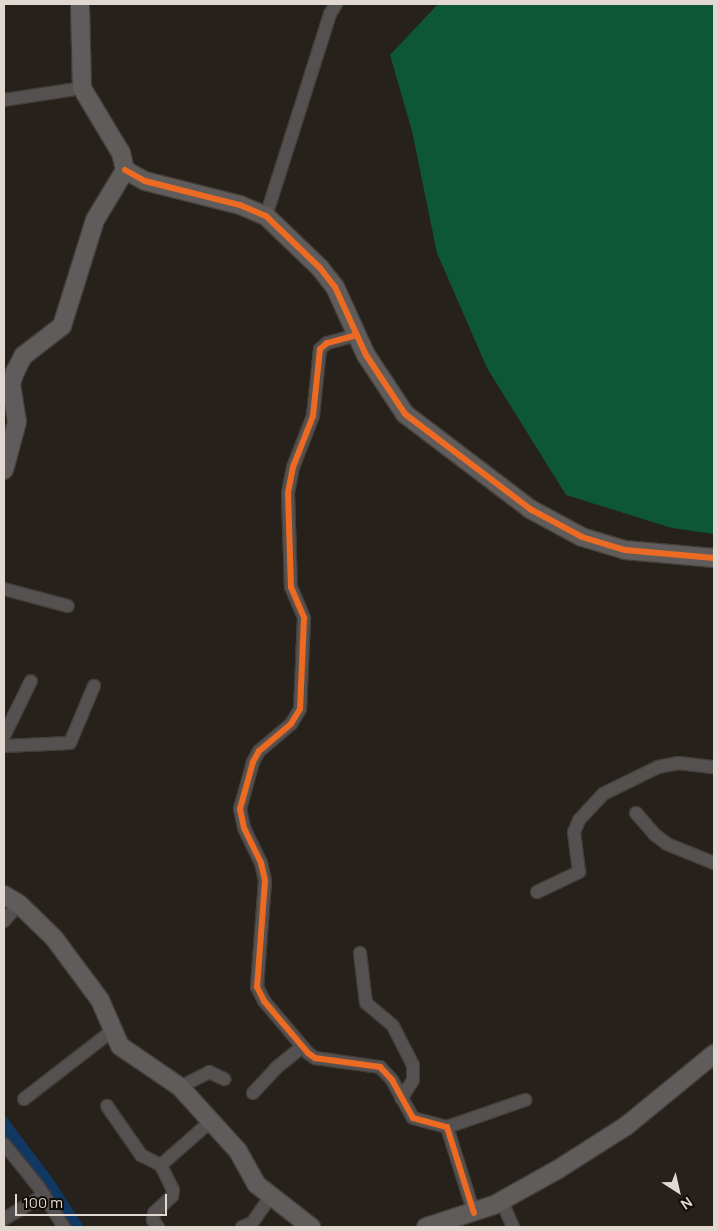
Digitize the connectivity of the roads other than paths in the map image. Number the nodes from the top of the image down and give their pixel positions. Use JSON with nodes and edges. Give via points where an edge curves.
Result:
{"nodes":[{"id":1,"x":80,"y":4,"type":"edge"},
{"id":2,"x":336,"y":4,"type":"edge"},
{"id":3,"x":82,"y":88,"type":"junction"},
{"id":4,"x":4,"y":100,"type":"edge"},
{"id":5,"x":125,"y":170,"type":"junction"},
{"id":6,"x":266,"y":216,"type":"junction"},
{"id":7,"x":357,"y":335,"type":"junction"},
{"id":8,"x":9,"y":371,"type":"edge"},
{"id":9,"x":4,"y":470,"type":"edge"},
{"id":10,"x":714,"y":558,"type":"edge"},
{"id":11,"x":4,"y":589,"type":"edge"},
{"id":12,"x":68,"y":606,"type":"dead end"},
{"id":13,"x":31,"y":681,"type":"dead end"},
{"id":14,"x":94,"y":686,"type":"dead end"},
{"id":15,"x":4,"y":736,"type":"edge"},
{"id":16,"x":4,"y":746,"type":"edge"},
{"id":17,"x":714,"y":767,"type":"edge"},
{"id":18,"x":636,"y":813,"type":"dead end"},
{"id":19,"x":714,"y":862,"type":"edge"},
{"id":20,"x":538,"y":892,"type":"dead end"},
{"id":21,"x":11,"y":899,"type":"edge"},
{"id":22,"x":4,"y":921,"type":"edge"},
{"id":23,"x":360,"y":953,"type":"dead end"},
{"id":24,"x":112,"y":1031,"type":"junction"},
{"id":25,"x":302,"y":1047,"type":"junction"},
{"id":26,"x":714,"y":1054,"type":"edge"},
{"id":27,"x":224,"y":1078,"type":"dead end"},
{"id":28,"x":180,"y":1087,"type":"junction"},
{"id":29,"x":253,"y":1093,"type":"dead end"},
{"id":30,"x":24,"y":1099,"type":"dead end"},
{"id":31,"x":401,"y":1099,"type":"junction"},
{"id":32,"x":525,"y":1100,"type":"dead end"},
{"id":33,"x":107,"y":1106,"type":"dead end"},
{"id":34,"x":211,"y":1122,"type":"junction"},
{"id":35,"x":447,"y":1127,"type":"junction"},
{"id":36,"x":4,"y":1144,"type":"edge"},
{"id":37,"x":161,"y":1165,"type":"junction"},
{"id":38,"x":44,"y":1196,"type":"junction"},
{"id":39,"x":270,"y":1197,"type":"junction"},
{"id":40,"x":502,"y":1202,"type":"junction"},
{"id":41,"x":474,"y":1213,"type":"junction"},
{"id":42,"x":4,"y":1219,"type":"edge"},
{"id":43,"x":64,"y":1227,"type":"edge"},
{"id":44,"x":158,"y":1227,"type":"edge"},
{"id":45,"x":242,"y":1227,"type":"edge"},
{"id":46,"x":311,"y":1227,"type":"edge"},
{"id":47,"x":426,"y":1227,"type":"edge"},
{"id":48,"x":513,"y":1227,"type":"edge"}],
"edges":[{"from":1,"to":3,"type":"street"},
{"from":2,"to":6,"type":"street","via":[[330,14]]},
{"from":3,"to":4,"type":"street"},
{"from":3,"to":5,"type":"street","via":[[121,153]]},
{"from":5,"to":6,"type":"street","via":[[144,181],[240,205]]},
{"from":5,"to":8,"type":"street","via":[[95,220],[62,326]]},
{"from":6,"to":7,"type":"street","via":[[335,287]]},
{"from":7,"to":10,"type":"street","via":[[382,383],[405,414],[530,509],[582,537],[625,550]]},
{"from":7,"to":25,"type":"street","via":[[327,343],[320,349],[313,416],[293,467],[288,493],[291,587],[304,618],[300,709],[291,724],[259,751],[240,809],[265,881],[257,987],[264,1001]]},
{"from":8,"to":9,"type":"street","via":[[17,422]]},
{"from":11,"to":12,"type":"street"},
{"from":13,"to":15,"type":"street"},
{"from":14,"to":16,"type":"street","via":[[70,743]]},
{"from":17,"to":20,"type":"street","via":[[679,763],[658,768],[603,794],[579,820],[574,832],[579,872]]},
{"from":18,"to":19,"type":"street","via":[[667,844]]},
{"from":21,"to":22,"type":"street"},
{"from":21,"to":24,"type":"street","via":[[54,938],[100,1000]]},
{"from":23,"to":31,"type":"street","via":[[366,1003],[393,1026],[413,1065],[413,1080]]},
{"from":24,"to":28,"type":"street","via":[[120,1046]]},
{"from":24,"to":30,"type":"street"},
{"from":25,"to":29,"type":"street"},
{"from":25,"to":31,"type":"street","via":[[315,1058],[380,1067]]},
{"from":26,"to":40,"type":"street","via":[[601,1143]]},
{"from":27,"to":28,"type":"street","via":[[209,1072]]},
{"from":28,"to":34,"type":"street"},
{"from":31,"to":35,"type":"street","via":[[417,1121]]},
{"from":32,"to":35,"type":"street"},
{"from":33,"to":37,"type":"street","via":[[141,1155]]},
{"from":34,"to":37,"type":"street"},
{"from":34,"to":39,"type":"street","via":[[238,1152],[249,1173]]},
{"from":35,"to":41,"type":"street"},
{"from":36,"to":38,"type":"street"},
{"from":37,"to":44,"type":"street","via":[[173,1190],[172,1196],[154,1213],[153,1220]]},
{"from":38,"to":42,"type":"street"},
{"from":38,"to":43,"type":"street"},
{"from":39,"to":45,"type":"street","via":[[252,1223]]},
{"from":39,"to":46,"type":"street"},
{"from":40,"to":41,"type":"street"},
{"from":40,"to":48,"type":"street"},
{"from":41,"to":47,"type":"street"}]}
